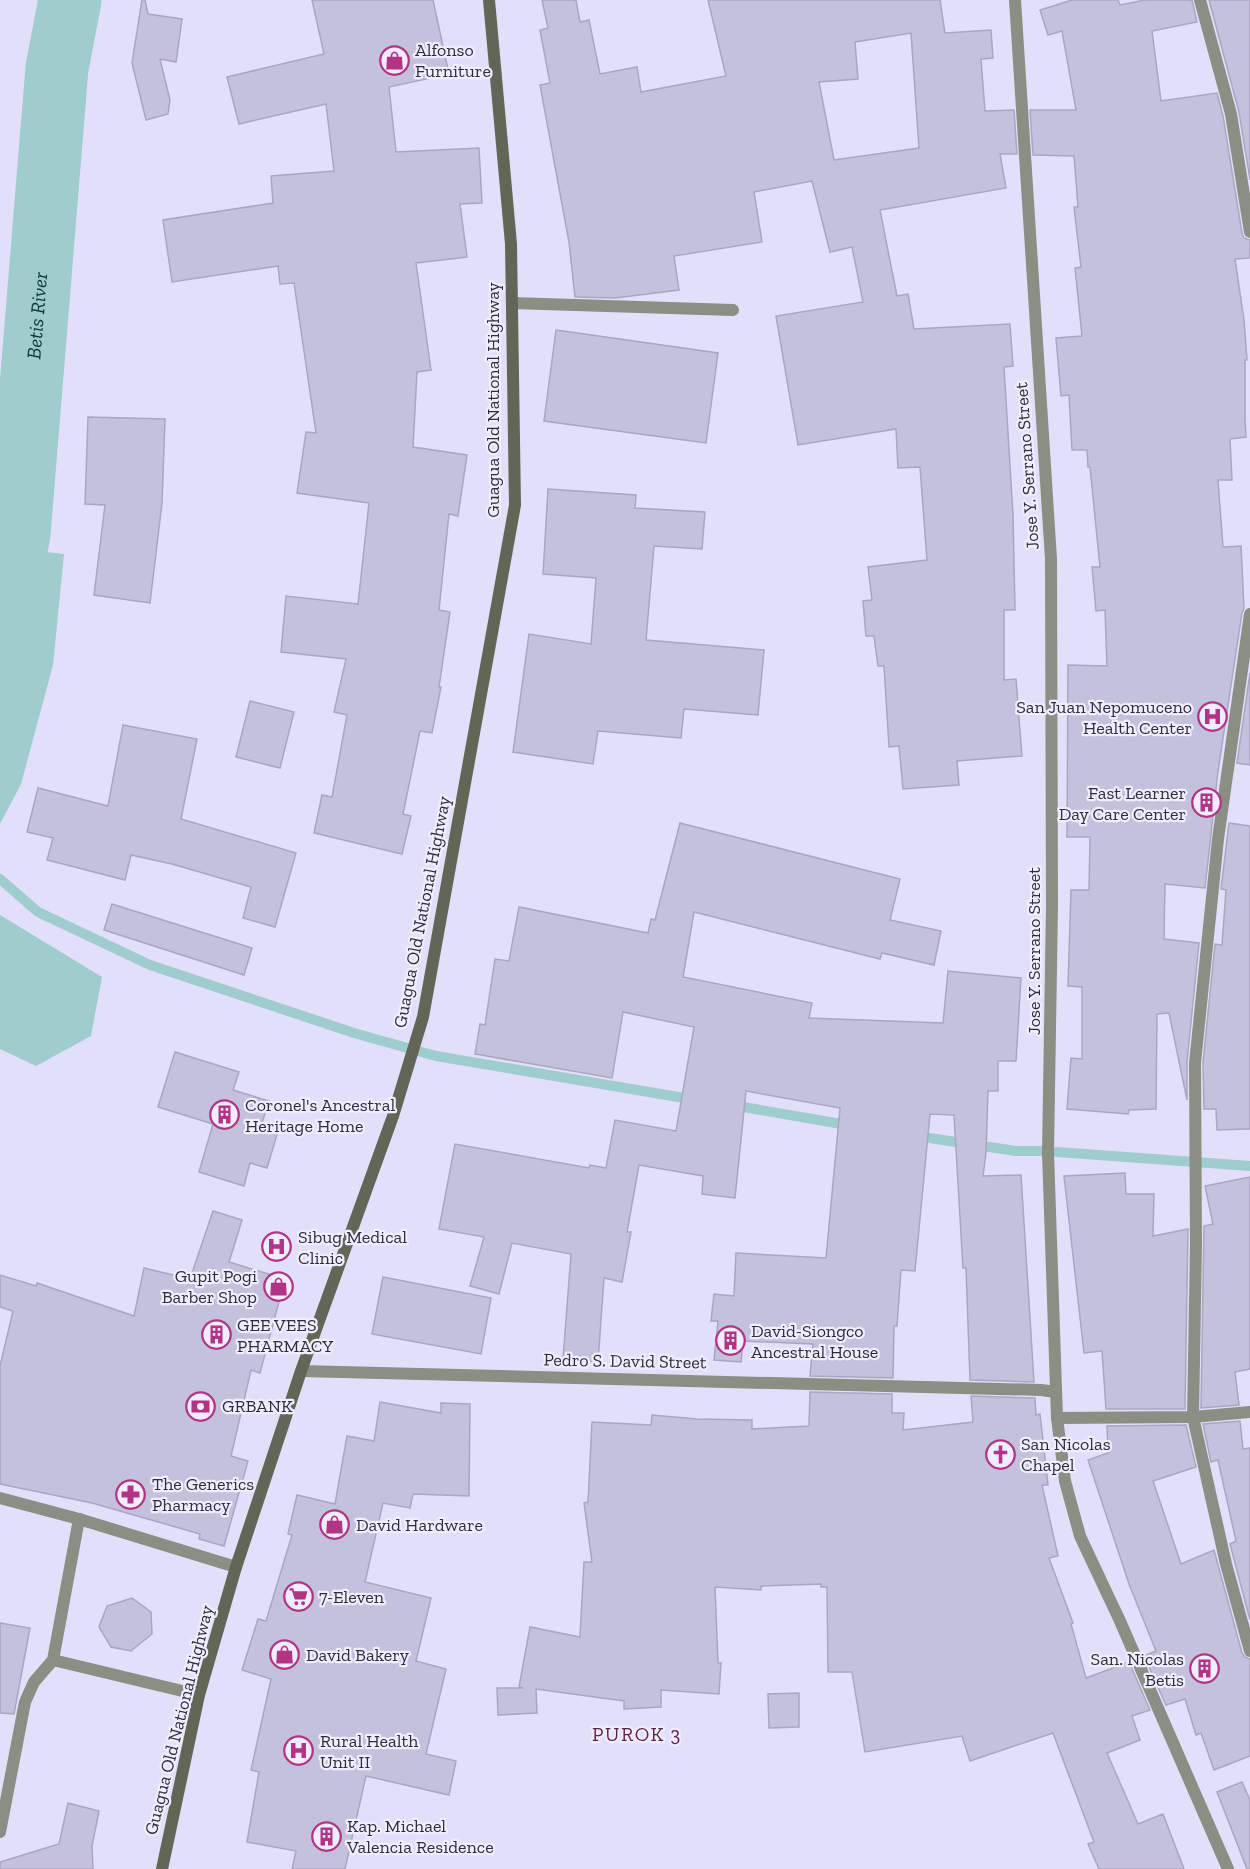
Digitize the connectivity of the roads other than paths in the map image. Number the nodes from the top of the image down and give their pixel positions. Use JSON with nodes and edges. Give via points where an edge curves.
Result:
{"nodes":[{"id":1,"x":489,"y":0,"type":"edge"},
{"id":2,"x":1015,"y":0,"type":"edge"},
{"id":3,"x":1200,"y":0,"type":"edge"},
{"id":4,"x":1250,"y":232,"type":"edge"},
{"id":5,"x":512,"y":303,"type":"junction"},
{"id":6,"x":733,"y":310,"type":"dead end"},
{"id":7,"x":1250,"y":614,"type":"edge"},
{"id":8,"x":301,"y":1371,"type":"junction"},
{"id":9,"x":1056,"y":1392,"type":"junction"},
{"id":10,"x":1250,"y":1412,"type":"edge"},
{"id":11,"x":1193,"y":1417,"type":"junction"},
{"id":12,"x":1057,"y":1418,"type":"junction"},
{"id":13,"x":0,"y":1498,"type":"edge"},
{"id":14,"x":79,"y":1519,"type":"junction"},
{"id":15,"x":236,"y":1567,"type":"junction"},
{"id":16,"x":1250,"y":1652,"type":"edge"},
{"id":17,"x":53,"y":1660,"type":"junction"},
{"id":18,"x":199,"y":1695,"type":"junction"},
{"id":19,"x":0,"y":1832,"type":"edge"},
{"id":20,"x":162,"y":1869,"type":"edge"},
{"id":21,"x":1228,"y":1869,"type":"edge"}],
"edges":[{"from":1,"to":5,"type":"main road","name":"Guagua Old National Highway","via":[[511,244]]},
{"from":2,"to":9,"type":"street","name":"Jose Y. Serrano Street","via":[[1051,559],[1048,1153]]},
{"from":3,"to":4,"type":"street","via":[[1231,114]]},
{"from":5,"to":6,"type":"street"},
{"from":5,"to":8,"type":"main road","name":"Guagua Old National Highway","via":[[515,505],[423,1017],[393,1116]]},
{"from":7,"to":11,"type":"street","via":[[1218,839],[1195,1063]]},
{"from":8,"to":9,"type":"street","name":"Pedro S. David Street"},
{"from":8,"to":15,"type":"main road","name":"Guagua Old National Highway"},
{"from":9,"to":12,"type":"street","name":"Jose Y. Serrano Street"},
{"from":10,"to":11,"type":"street"},
{"from":11,"to":12,"type":"street"},
{"from":11,"to":16,"type":"street"},
{"from":12,"to":21,"type":"street","name":"Jose Y. Serrano Street","via":[[1065,1481],[1080,1536]]},
{"from":13,"to":14,"type":"street"},
{"from":14,"to":15,"type":"street"},
{"from":14,"to":17,"type":"street"},
{"from":15,"to":18,"type":"main road","name":"Guagua Old National Highway"},
{"from":17,"to":18,"type":"street"},
{"from":17,"to":19,"type":"street","via":[[34,1682],[25,1702]]},
{"from":18,"to":20,"type":"main road","name":"Guagua Old National Highway"}]}
